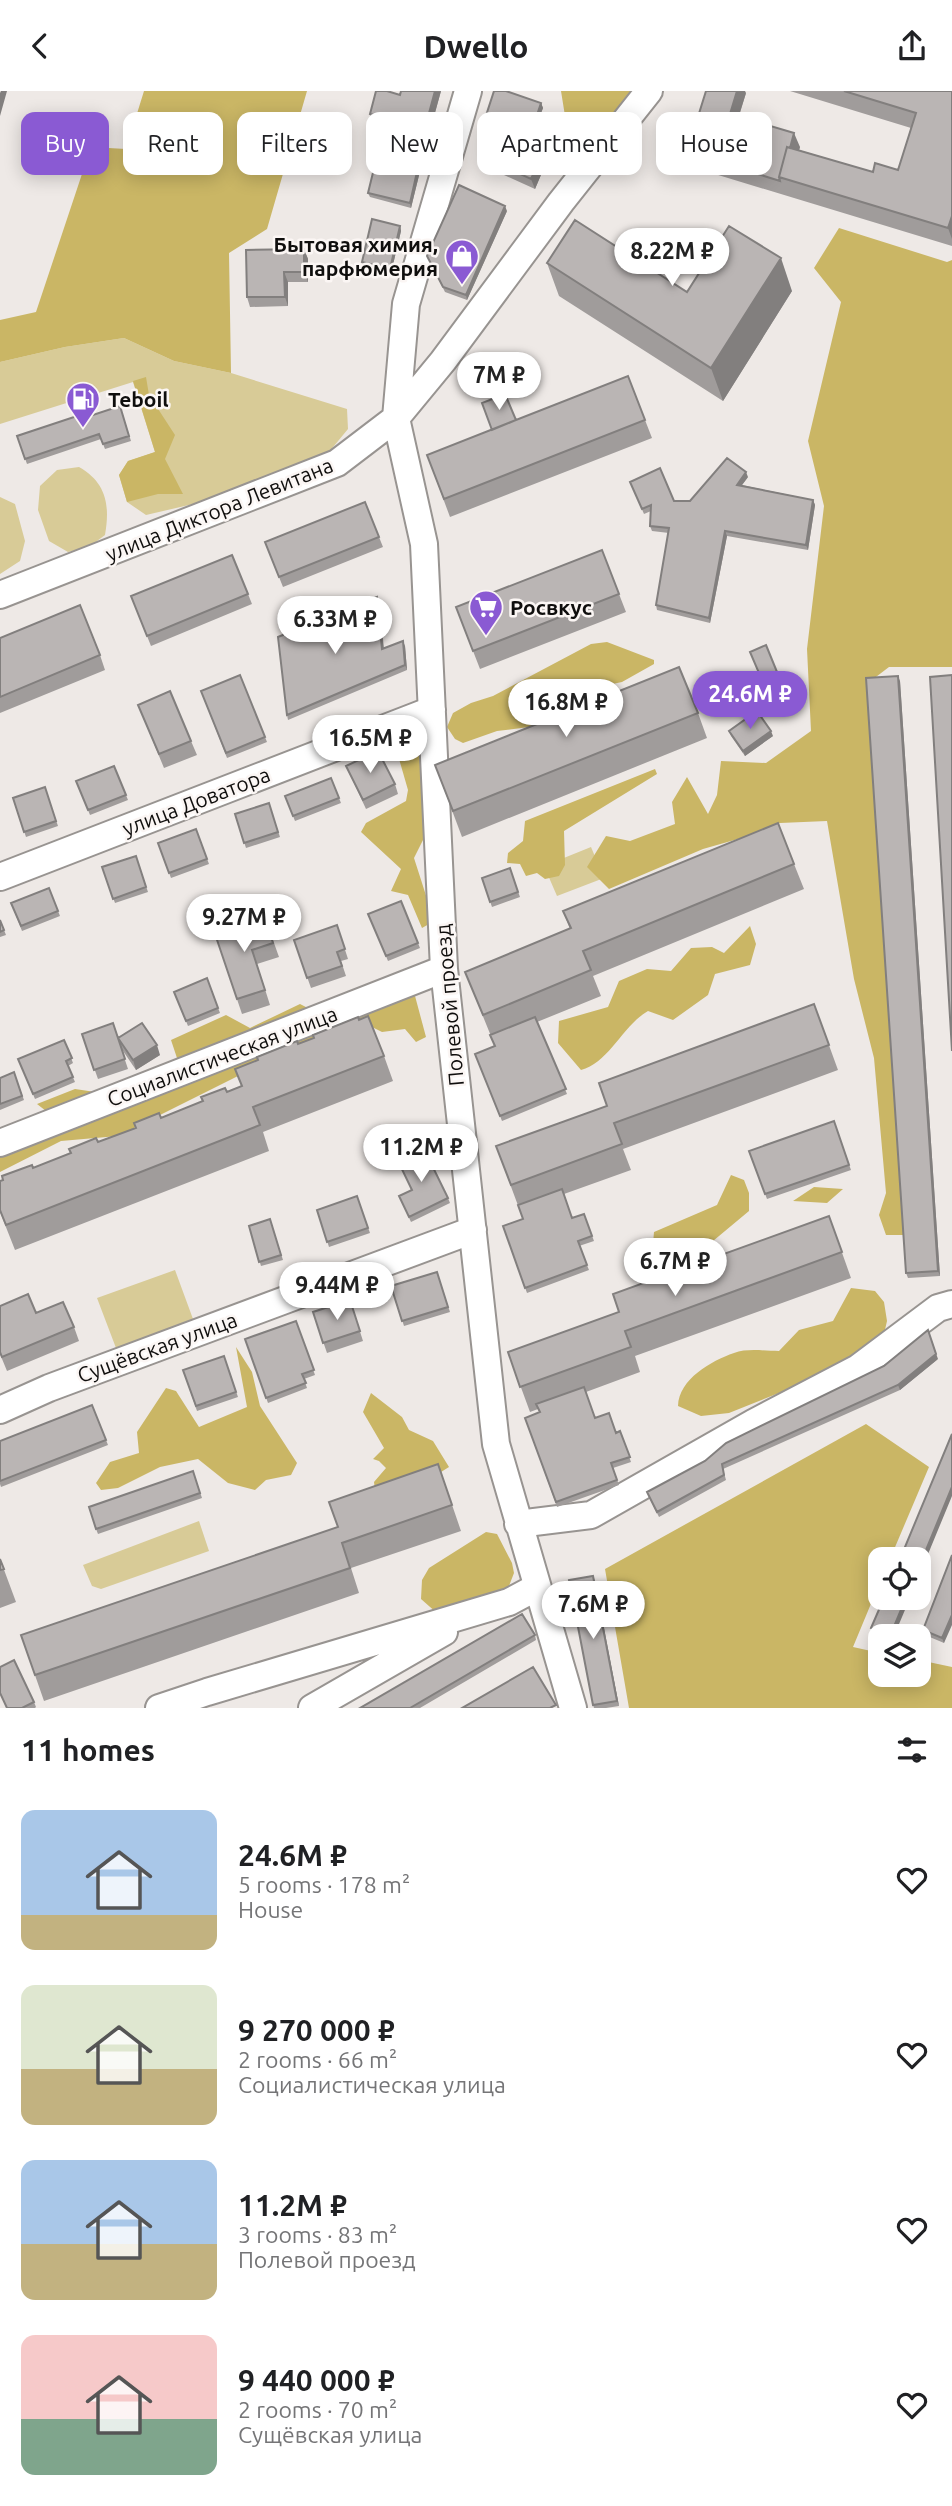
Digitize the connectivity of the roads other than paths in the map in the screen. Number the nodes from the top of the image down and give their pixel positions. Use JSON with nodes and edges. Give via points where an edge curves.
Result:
{"nodes":[{"id":1,"x":468,"y":91,"type":"edge"},
{"id":2,"x":649,"y":91,"type":"edge"},
{"id":3,"x":396,"y":418,"type":"junction"},
{"id":4,"x":0,"y":595,"type":"edge"},
{"id":5,"x":432,"y":710,"type":"junction"},
{"id":6,"x":0,"y":877,"type":"edge"},
{"id":7,"x":444,"y":969,"type":"junction"},
{"id":8,"x":0,"y":1143,"type":"edge"},
{"id":9,"x":473,"y":1230,"type":"junction"},
{"id":10,"x":952,"y":1304,"type":"edge"},
{"id":11,"x":0,"y":1410,"type":"edge"},
{"id":12,"x":517,"y":1524,"type":"junction"},
{"id":13,"x":537,"y":1587,"type":"junction"},
{"id":14,"x":484,"y":1609,"type":"junction"},
{"id":15,"x":159,"y":1708,"type":"edge"},
{"id":16,"x":312,"y":1708,"type":"edge"},
{"id":17,"x":573,"y":1708,"type":"edge"}],
"edges":[{"from":1,"to":3,"type":"street","name":"Полевой проезд","via":[[406,304]]},
{"from":2,"to":3,"type":"street","name":"улица Диктора Левитана"},
{"from":3,"to":4,"type":"street","name":"улица Диктора Левитана","via":[[337,463]]},
{"from":3,"to":5,"type":"street","name":"Полевой проезд","via":[[424,544]]},
{"from":5,"to":6,"type":"street","name":"улица Доватора"},
{"from":5,"to":7,"type":"street","name":"Полевой проезд"},
{"from":7,"to":8,"type":"street","name":"Социалистическая улица"},
{"from":7,"to":9,"type":"street","name":"Полевой проезд"},
{"from":9,"to":11,"type":"street","name":"Сущёвская улица"},
{"from":9,"to":12,"type":"street","name":"Полевой проезд","via":[[495,1444]]},
{"from":10,"to":12,"type":"street","via":[[938,1308],[858,1368],[591,1515]]},
{"from":12,"to":13,"type":"street","name":"Полевой проезд"},
{"from":13,"to":14,"type":"street"},
{"from":13,"to":17,"type":"street","name":"Полевой проезд"},
{"from":14,"to":15,"type":"street"},
{"from":14,"to":16,"type":"street"}]}
